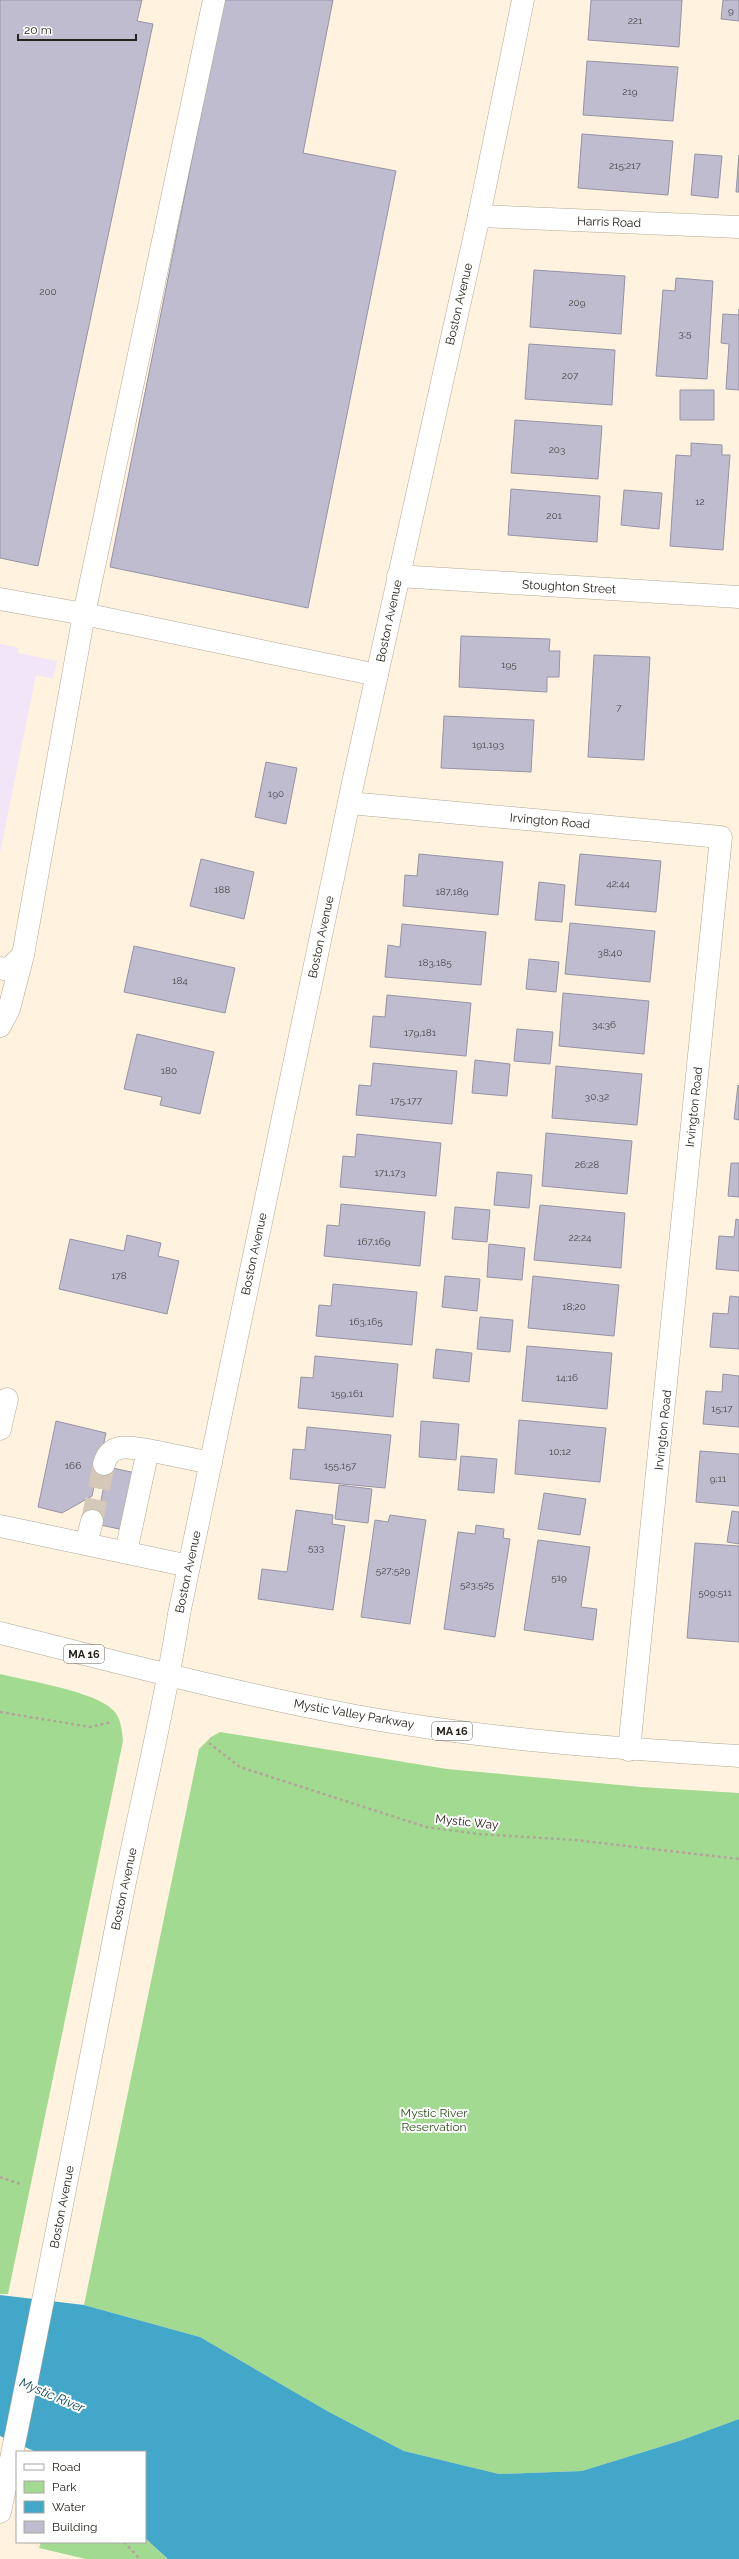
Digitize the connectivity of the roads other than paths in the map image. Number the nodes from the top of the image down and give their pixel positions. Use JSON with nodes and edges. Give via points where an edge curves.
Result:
{"nodes":[{"id":1,"x":214,"y":0,"type":"edge"},
{"id":2,"x":523,"y":0,"type":"edge"},
{"id":3,"x":479,"y":216,"type":"junction"},
{"id":4,"x":739,"y":227,"type":"edge"},
{"id":5,"x":398,"y":576,"type":"junction"},
{"id":6,"x":739,"y":597,"type":"edge"},
{"id":7,"x":0,"y":599,"type":"edge"},
{"id":8,"x":84,"y":614,"type":"junction"},
{"id":9,"x":377,"y":675,"type":"junction"},
{"id":10,"x":349,"y":803,"type":"junction"},
{"id":11,"x":23,"y":955,"type":"junction"},
{"id":12,"x":0,"y":968,"type":"edge"},
{"id":13,"x":0,"y":1026,"type":"edge"},
{"id":14,"x":7,"y":1399,"type":"dead end"},
{"id":15,"x":0,"y":1429,"type":"edge"},
{"id":16,"x":148,"y":1450,"type":"junction"},
{"id":17,"x":210,"y":1463,"type":"junction"},
{"id":18,"x":104,"y":1464,"type":"tunnel mouth"},
{"id":19,"x":92,"y":1521,"type":"tunnel mouth"},
{"id":20,"x":0,"y":1526,"type":"edge"},
{"id":21,"x":86,"y":1544,"type":"junction"},
{"id":22,"x":126,"y":1552,"type":"junction"},
{"id":23,"x":189,"y":1566,"type":"junction"},
{"id":24,"x":0,"y":1633,"type":"edge"},
{"id":25,"x":169,"y":1675,"type":"junction"},
{"id":26,"x":629,"y":1750,"type":"junction"},
{"id":27,"x":739,"y":1756,"type":"edge"},
{"id":28,"x":0,"y":2511,"type":"edge"}],
"edges":[{"from":1,"to":8,"type":"main road"},
{"from":2,"to":3,"type":"main road","name":"Boston Avenue"},
{"from":3,"to":4,"type":"main road","name":"Harris Road"},
{"from":3,"to":5,"type":"main road","name":"Boston Avenue"},
{"from":5,"to":6,"type":"main road","name":"Stoughton Street"},
{"from":5,"to":9,"type":"main road","name":"Boston Avenue"},
{"from":7,"to":8,"type":"main road"},
{"from":8,"to":9,"type":"main road"},
{"from":8,"to":11,"type":"main road"},
{"from":9,"to":10,"type":"main road","name":"Boston Avenue"},
{"from":10,"to":17,"type":"main road","name":"Boston Avenue"},
{"from":10,"to":26,"type":"main road","name":"Irvington Road","via":[[721,836],[636,1701]]},
{"from":11,"to":12,"type":"main road","via":[[8,970]]},
{"from":11,"to":13,"type":"main road","via":[[9,1009]]},
{"from":14,"to":15,"type":"main road"},
{"from":16,"to":17,"type":"main road"},
{"from":16,"to":18,"type":"main road","via":[[115,1448]]},
{"from":16,"to":22,"type":"main road"},
{"from":17,"to":23,"type":"main road","name":"Boston Avenue"},
{"from":19,"to":21,"type":"main road"},
{"from":20,"to":21,"type":"main road"},
{"from":21,"to":22,"type":"main road"},
{"from":22,"to":23,"type":"main road"},
{"from":23,"to":25,"type":"main road","name":"Boston Avenue"},
{"from":24,"to":25,"type":"main road","name":"Mystic Valley Parkway","number":"MA 16"},
{"from":25,"to":26,"type":"main road","name":"Mystic Valley Parkway","number":"MA 16","via":[[348,1714],[437,1729]]},
{"from":25,"to":28,"type":"main road","name":"Boston Avenue"},
{"from":26,"to":27,"type":"main road","name":"Mystic Valley Parkway","number":"MA 16"}]}
